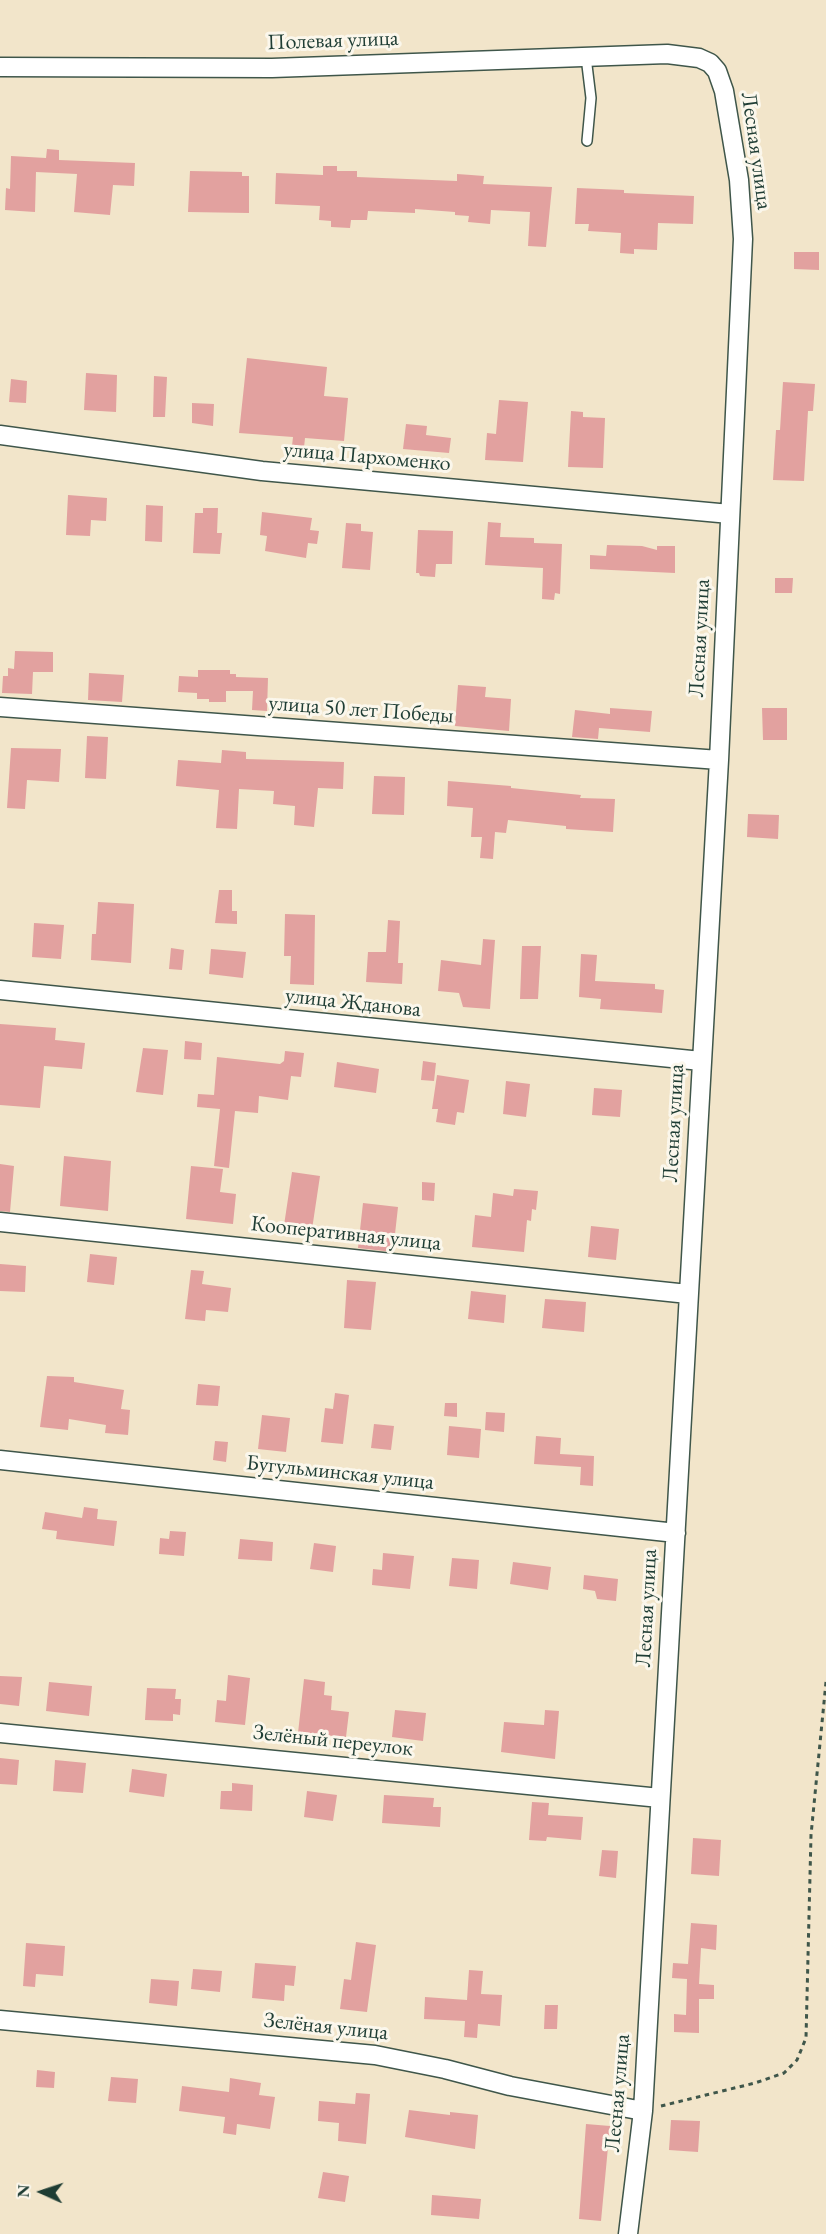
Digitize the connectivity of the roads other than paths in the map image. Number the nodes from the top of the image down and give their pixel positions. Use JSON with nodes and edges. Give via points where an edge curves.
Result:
{"nodes":[{"id":1,"x":666,"y":54,"type":"joint"},
{"id":2,"x":586,"y":57,"type":"junction"},
{"id":3,"x":0,"y":68,"type":"edge"},
{"id":4,"x":587,"y":141,"type":"dead end"},
{"id":5,"x":0,"y":435,"type":"edge"},
{"id":6,"x":730,"y":514,"type":"junction"},
{"id":7,"x":0,"y":707,"type":"edge"},
{"id":8,"x":719,"y":760,"type":"junction"},
{"id":9,"x":0,"y":990,"type":"edge"},
{"id":10,"x":701,"y":1062,"type":"junction"},
{"id":11,"x":0,"y":1222,"type":"edge"},
{"id":12,"x":688,"y":1294,"type":"junction"},
{"id":13,"x":0,"y":1460,"type":"edge"},
{"id":14,"x":676,"y":1533,"type":"junction"},
{"id":15,"x":0,"y":1732,"type":"edge"},
{"id":16,"x":660,"y":1798,"type":"junction"},
{"id":17,"x":0,"y":2020,"type":"edge"},
{"id":18,"x":643,"y":2111,"type":"junction"},
{"id":19,"x":628,"y":2234,"type":"edge"}],
"edges":[{"from":1,"to":2,"type":"street","name":"Полевая улица"},
{"from":1,"to":6,"type":"street","name":"Лесная улица","via":[[699,58],[717,71],[739,180],[743,239]]},
{"from":2,"to":3,"type":"street","name":"Полевая улица","via":[[272,68]]},
{"from":2,"to":4,"type":"lane","via":[[591,98]]},
{"from":5,"to":6,"type":"street","name":"улица Пархоменко","via":[[262,471]]},
{"from":6,"to":8,"type":"street","name":"Лесная улица"},
{"from":7,"to":8,"type":"street","name":"улица 50 лет Победы"},
{"from":8,"to":10,"type":"street","name":"Лесная улица"},
{"from":9,"to":10,"type":"street","name":"улица Жданова"},
{"from":10,"to":12,"type":"street","name":"Лесная улица"},
{"from":11,"to":12,"type":"street","name":"Кооперативная улица"},
{"from":12,"to":14,"type":"street","name":"Лесная улица"},
{"from":13,"to":14,"type":"street","name":"Бугульминская улица"},
{"from":14,"to":16,"type":"street","name":"Лесная улица"},
{"from":15,"to":16,"type":"street","name":"Зелёный переулок"},
{"from":16,"to":18,"type":"street","name":"Лесная улица"},
{"from":17,"to":18,"type":"street","name":"Зелёная улица","via":[[375,2055]]},
{"from":18,"to":19,"type":"street","name":"Лесная улица"}]}
